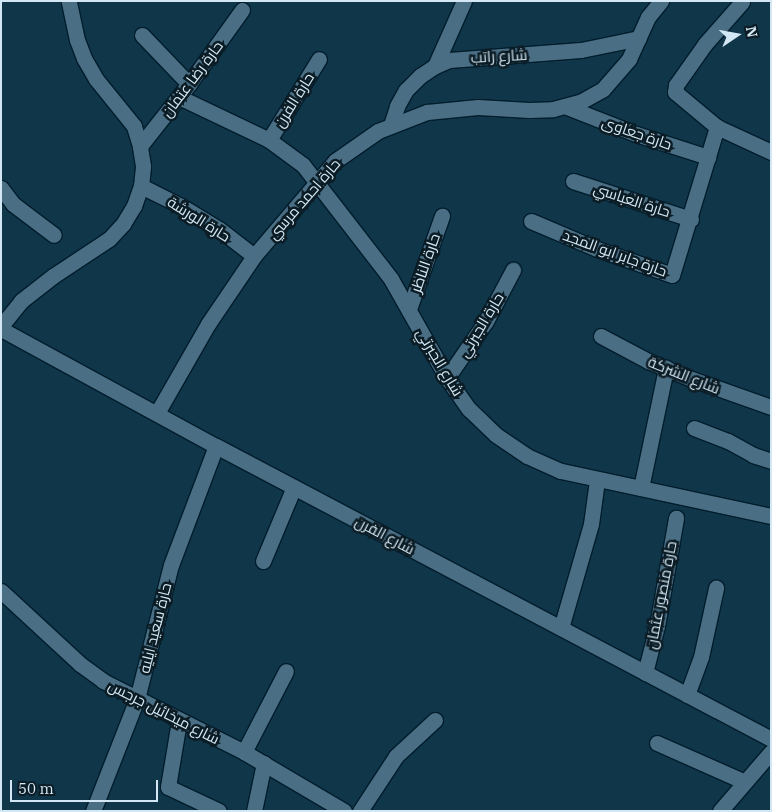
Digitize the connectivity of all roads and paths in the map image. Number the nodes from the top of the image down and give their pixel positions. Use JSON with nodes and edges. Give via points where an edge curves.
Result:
{"nodes":[{"id":1,"x":69,"y":1,"type":"edge"},
{"id":2,"x":464,"y":1,"type":"edge"},
{"id":3,"x":660,"y":1,"type":"edge"},
{"id":4,"x":742,"y":2,"type":"edge"},
{"id":5,"x":242,"y":10,"type":"dead end"},
{"id":6,"x":142,"y":35,"type":"dead end"},
{"id":7,"x":640,"y":38,"type":"junction"},
{"id":8,"x":319,"y":59,"type":"dead end"},
{"id":9,"x":435,"y":66,"type":"junction"},
{"id":10,"x":189,"y":84,"type":"junction"},
{"id":11,"x":179,"y":97,"type":"junction"},
{"id":12,"x":567,"y":107,"type":"junction"},
{"id":13,"x":391,"y":125,"type":"junction"},
{"id":14,"x":717,"y":127,"type":"junction"},
{"id":15,"x":269,"y":140,"type":"junction"},
{"id":16,"x":140,"y":146,"type":"junction"},
{"id":17,"x":771,"y":152,"type":"edge"},
{"id":18,"x":708,"y":157,"type":"junction"},
{"id":19,"x":317,"y":180,"type":"junction"},
{"id":20,"x":573,"y":181,"type":"dead end"},
{"id":21,"x":141,"y":186,"type":"junction"},
{"id":22,"x":1,"y":188,"type":"edge"},
{"id":23,"x":442,"y":216,"type":"dead end"},
{"id":24,"x":691,"y":219,"type":"junction"},
{"id":25,"x":531,"y":221,"type":"dead end"},
{"id":26,"x":54,"y":235,"type":"dead end"},
{"id":27,"x":254,"y":256,"type":"junction"},
{"id":28,"x":513,"y":270,"type":"dead end"},
{"id":29,"x":409,"y":309,"type":"junction"},
{"id":30,"x":1,"y":327,"type":"edge"},
{"id":31,"x":601,"y":336,"type":"dead end"},
{"id":32,"x":666,"y":368,"type":"junction"},
{"id":33,"x":447,"y":378,"type":"junction"},
{"id":34,"x":771,"y":407,"type":"edge"},
{"id":35,"x":157,"y":413,"type":"junction"},
{"id":36,"x":694,"y":428,"type":"dead end"},
{"id":37,"x":216,"y":446,"type":"junction"},
{"id":38,"x":771,"y":461,"type":"edge"},
{"id":39,"x":597,"y":480,"type":"junction"},
{"id":40,"x":294,"y":487,"type":"junction"},
{"id":41,"x":640,"y":488,"type":"junction"},
{"id":42,"x":771,"y":516,"type":"edge"},
{"id":43,"x":676,"y":518,"type":"dead end"},
{"id":44,"x":263,"y":561,"type":"dead end"},
{"id":45,"x":716,"y":588,"type":"dead end"},
{"id":46,"x":1,"y":591,"type":"edge"},
{"id":47,"x":561,"y":628,"type":"junction"},
{"id":48,"x":286,"y":671,"type":"dead end"},
{"id":49,"x":645,"y":673,"type":"junction"},
{"id":50,"x":688,"y":695,"type":"junction"},
{"id":51,"x":137,"y":700,"type":"junction"},
{"id":52,"x":435,"y":720,"type":"dead end"},
{"id":53,"x":179,"y":721,"type":"junction"},
{"id":54,"x":771,"y":739,"type":"edge"},
{"id":55,"x":657,"y":743,"type":"dead end"},
{"id":56,"x":244,"y":752,"type":"junction"},
{"id":57,"x":771,"y":752,"type":"edge"},
{"id":58,"x":264,"y":763,"type":"junction"},
{"id":59,"x":745,"y":782,"type":"junction"},
{"id":60,"x":93,"y":811,"type":"edge"},
{"id":61,"x":219,"y":811,"type":"edge"},
{"id":62,"x":254,"y":811,"type":"edge"},
{"id":63,"x":344,"y":811,"type":"edge"},
{"id":64,"x":360,"y":811,"type":"edge"},
{"id":65,"x":720,"y":811,"type":"edge"}],
"edges":[{"from":1,"to":16,"type":"street","via":[[84,58],[96,80],[134,126]]},
{"from":2,"to":9,"type":"street"},
{"from":3,"to":7,"type":"street","name":"حارة احمد مرسي","via":[[648,17]]},
{"from":4,"to":14,"type":"street","via":[[705,44],[674,88]]},
{"from":5,"to":10,"type":"street","name":"حارة رضا عتمان"},
{"from":6,"to":10,"type":"street"},
{"from":7,"to":9,"type":"street","name":"شارع راتب","via":[[552,53],[464,58]]},
{"from":7,"to":12,"type":"street","name":"حارة احمد مرسي","via":[[629,59],[603,89]]},
{"from":8,"to":15,"type":"street","name":"حارة الفرن"},
{"from":9,"to":13,"type":"street","name":"شارع راتب","via":[[406,90]]},
{"from":10,"to":11,"type":"street","name":"حارة رضا عتمان"},
{"from":11,"to":15,"type":"street","name":"شارع الجبرتي"},
{"from":11,"to":16,"type":"street","name":"حارة رضا عتمان"},
{"from":12,"to":13,"type":"street","name":"حارة احمد مرسي","via":[[530,110],[452,108],[427,112]]},
{"from":12,"to":18,"type":"street","name":"حارة جعاوى"},
{"from":13,"to":19,"type":"street","name":"حارة احمد مرسي","via":[[355,144]]},
{"from":14,"to":17,"type":"street"},
{"from":14,"to":18,"type":"street"},
{"from":15,"to":19,"type":"street","name":"شارع الجبرتي","via":[[287,151]]},
{"from":16,"to":21,"type":"street"},
{"from":18,"to":24,"type":"street"},
{"from":19,"to":27,"type":"street","name":"حارة احمد مرسي"},
{"from":19,"to":29,"type":"street","name":"شارع الجبرتي","via":[[391,279]]},
{"from":20,"to":24,"type":"street","name":"حارة العباسي"},
{"from":21,"to":27,"type":"street","name":"حارة الورشة","via":[[219,229]]},
{"from":21,"to":30,"type":"street","via":[[134,206],[109,240],[21,301]]},
{"from":22,"to":26,"type":"street","via":[[13,204]]},
{"from":23,"to":29,"type":"street","name":"حارة الناظر"},
{"from":24,"to":25,"type":"street","name":"حارة جابر ابو المجد","via":[[674,273],[669,275]]},
{"from":27,"to":35,"type":"street","name":"حارة احمد مرسي","via":[[208,324]]},
{"from":28,"to":33,"type":"street","name":"حارة الجبرتي","via":[[486,321]]},
{"from":29,"to":33,"type":"street","name":"شارع الجبرتي"},
{"from":30,"to":35,"type":"street","name":"شارع الفرن"},
{"from":31,"to":32,"type":"street","name":"شارع الشركة"},
{"from":32,"to":34,"type":"street","name":"شارع الشركة"},
{"from":32,"to":41,"type":"street"},
{"from":33,"to":39,"type":"street","name":"شارع الجبرتي","via":[[496,435],[527,456],[561,471]]},
{"from":35,"to":37,"type":"street","name":"شارع الفرن"},
{"from":36,"to":38,"type":"street"},
{"from":37,"to":40,"type":"street","name":"شارع الفرن"},
{"from":37,"to":51,"type":"street","name":"حارة سعيد ايليه","via":[[170,565]]},
{"from":39,"to":41,"type":"street","name":"شارع الجبرتي"},
{"from":39,"to":47,"type":"street","via":[[592,524]]},
{"from":40,"to":44,"type":"street"},
{"from":40,"to":47,"type":"street","name":"شارع الفرن"},
{"from":41,"to":42,"type":"street","name":"شارع الجبرتي"},
{"from":43,"to":49,"type":"street","name":"حارة منصور عثمان","via":[[657,626]]},
{"from":45,"to":50,"type":"street","via":[[701,657]]},
{"from":46,"to":51,"type":"street","name":"شارع ميخائيل جرجس","via":[[80,664]]},
{"from":47,"to":49,"type":"street","name":"شارع الفرن"},
{"from":48,"to":56,"type":"street"},
{"from":49,"to":50,"type":"street","name":"شارع الفرن"},
{"from":50,"to":54,"type":"street","name":"شارع الفرن"},
{"from":51,"to":53,"type":"street","name":"شارع ميخائيل جرجس"},
{"from":51,"to":60,"type":"street","name":"حارة سعيد ايليه"},
{"from":52,"to":64,"type":"street","via":[[396,756]]},
{"from":53,"to":56,"type":"street","name":"شارع ميخائيل جرجس"},
{"from":53,"to":61,"type":"street","via":[[168,787]]},
{"from":55,"to":59,"type":"street"},
{"from":56,"to":58,"type":"street","name":"شارع ميخائيل جرجس"},
{"from":57,"to":59,"type":"street"},
{"from":58,"to":62,"type":"street"},
{"from":58,"to":63,"type":"street","name":"شارع ميخائيل جرجس"},
{"from":59,"to":65,"type":"street"}]}
